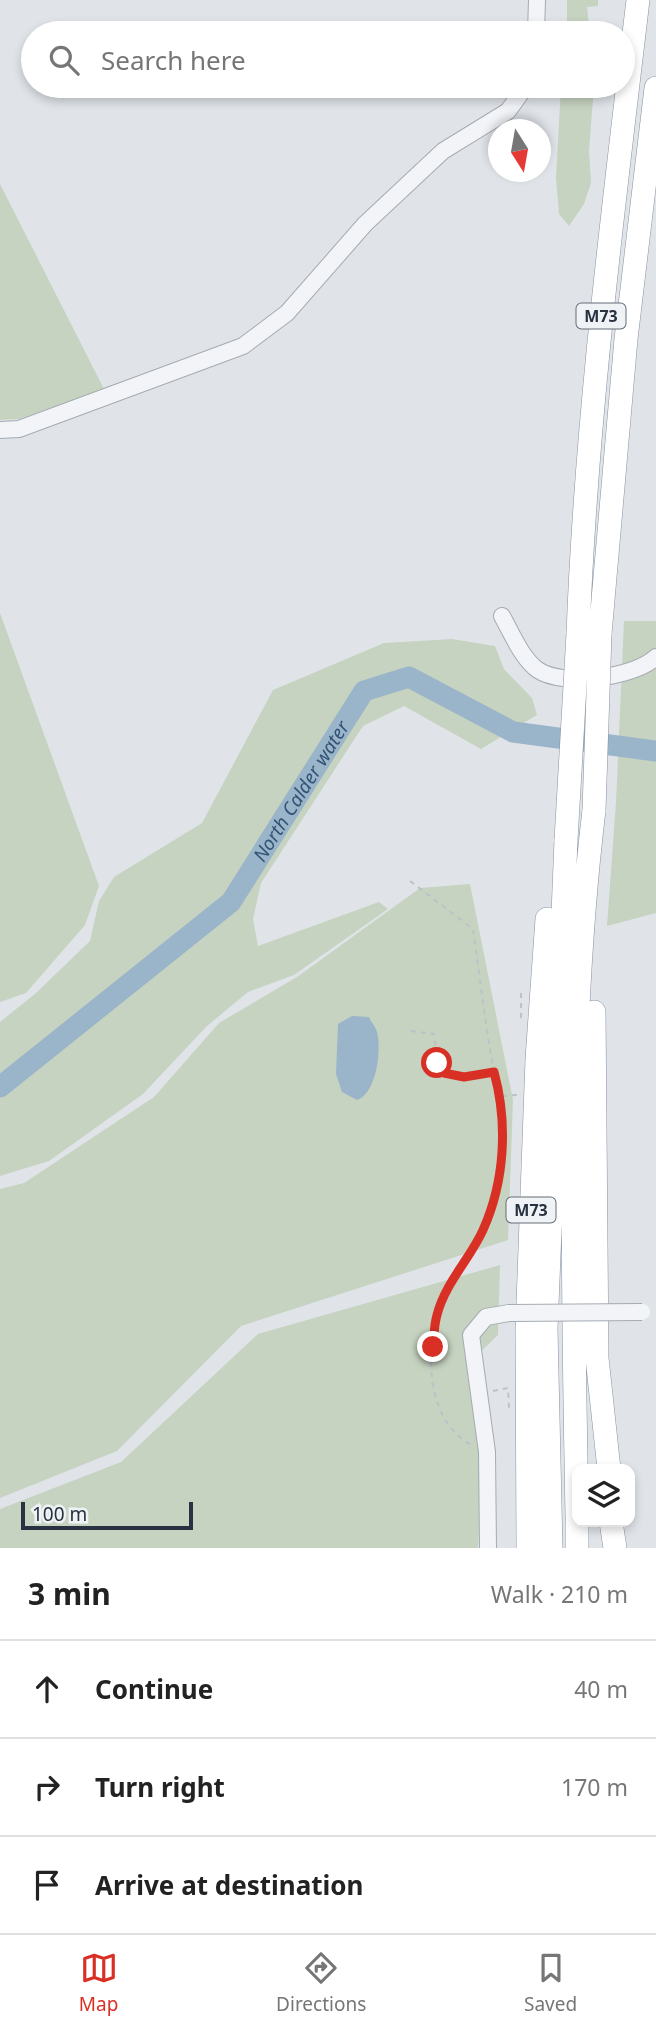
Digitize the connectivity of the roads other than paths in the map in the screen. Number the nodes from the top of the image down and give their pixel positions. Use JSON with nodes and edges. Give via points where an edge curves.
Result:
{"nodes":[{"id":1,"x":537,"y":0,"type":"edge"},
{"id":2,"x":638,"y":0,"type":"edge"},
{"id":3,"x":536,"y":21,"type":"edge"},
{"id":4,"x":635,"y":27,"type":"edge"},
{"id":5,"x":656,"y":88,"type":"edge"},
{"id":6,"x":517,"y":98,"type":"edge"},
{"id":7,"x":627,"y":98,"type":"edge"},
{"id":8,"x":0,"y":430,"type":"edge"},
{"id":9,"x":502,"y":615,"type":"dead end"},
{"id":10,"x":589,"y":634,"type":"junction"},
{"id":11,"x":656,"y":657,"type":"edge"},
{"id":12,"x":574,"y":869,"type":"junction"},
{"id":13,"x":576,"y":1140,"type":"junction"},
{"id":14,"x":649,"y":1313,"type":"edge"},
{"id":15,"x":577,"y":1464,"type":"edge"},
{"id":16,"x":602,"y":1464,"type":"edge"},
{"id":17,"x":608,"y":1464,"type":"edge"},
{"id":18,"x":577,"y":1527,"type":"edge"},
{"id":19,"x":613,"y":1527,"type":"edge"},
{"id":20,"x":488,"y":1548,"type":"edge"},
{"id":21,"x":528,"y":1548,"type":"edge"},
{"id":22,"x":551,"y":1548,"type":"edge"},
{"id":23,"x":577,"y":1548,"type":"edge"},
{"id":24,"x":615,"y":1548,"type":"edge"}],
"edges":[{"from":1,"to":3,"type":"street"},
{"from":2,"to":4,"type":"highway","number":"M73"},
{"from":5,"to":10,"type":"highway","number":"M73"},
{"from":6,"to":8,"type":"street","via":[[508,111],[443,151],[365,224],[288,313],[243,346],[19,429]]},
{"from":7,"to":10,"type":"highway","number":"M73","via":[[582,522]]},
{"from":9,"to":11,"type":"street","via":[[534,668],[547,676],[590,678],[638,671]]},
{"from":10,"to":12,"type":"highway","number":"M73","bridge":true},
{"from":10,"to":12,"type":"highway","number":"M73","bridge":true,"via":[[594,810]]},
{"from":12,"to":13,"type":"highway","number":"M73","via":[[579,1000]]},
{"from":12,"to":17,"type":"highway","via":[[597,1358]]},
{"from":12,"to":21,"type":"highway","number":"M73","via":[[548,906],[537,1059],[527,1330]]},
{"from":12,"to":22,"type":"highway","number":"M73","via":[[547,1329]]},
{"from":13,"to":15,"type":"highway","number":"M73"},
{"from":13,"to":16,"type":"highway"},
{"from":14,"to":20,"type":"street","bridge":true,"via":[[509,1312],[493,1314],[471,1332],[487,1452]]},
{"from":18,"to":23,"type":"highway","number":"M73"},
{"from":19,"to":24,"type":"highway"}]}
